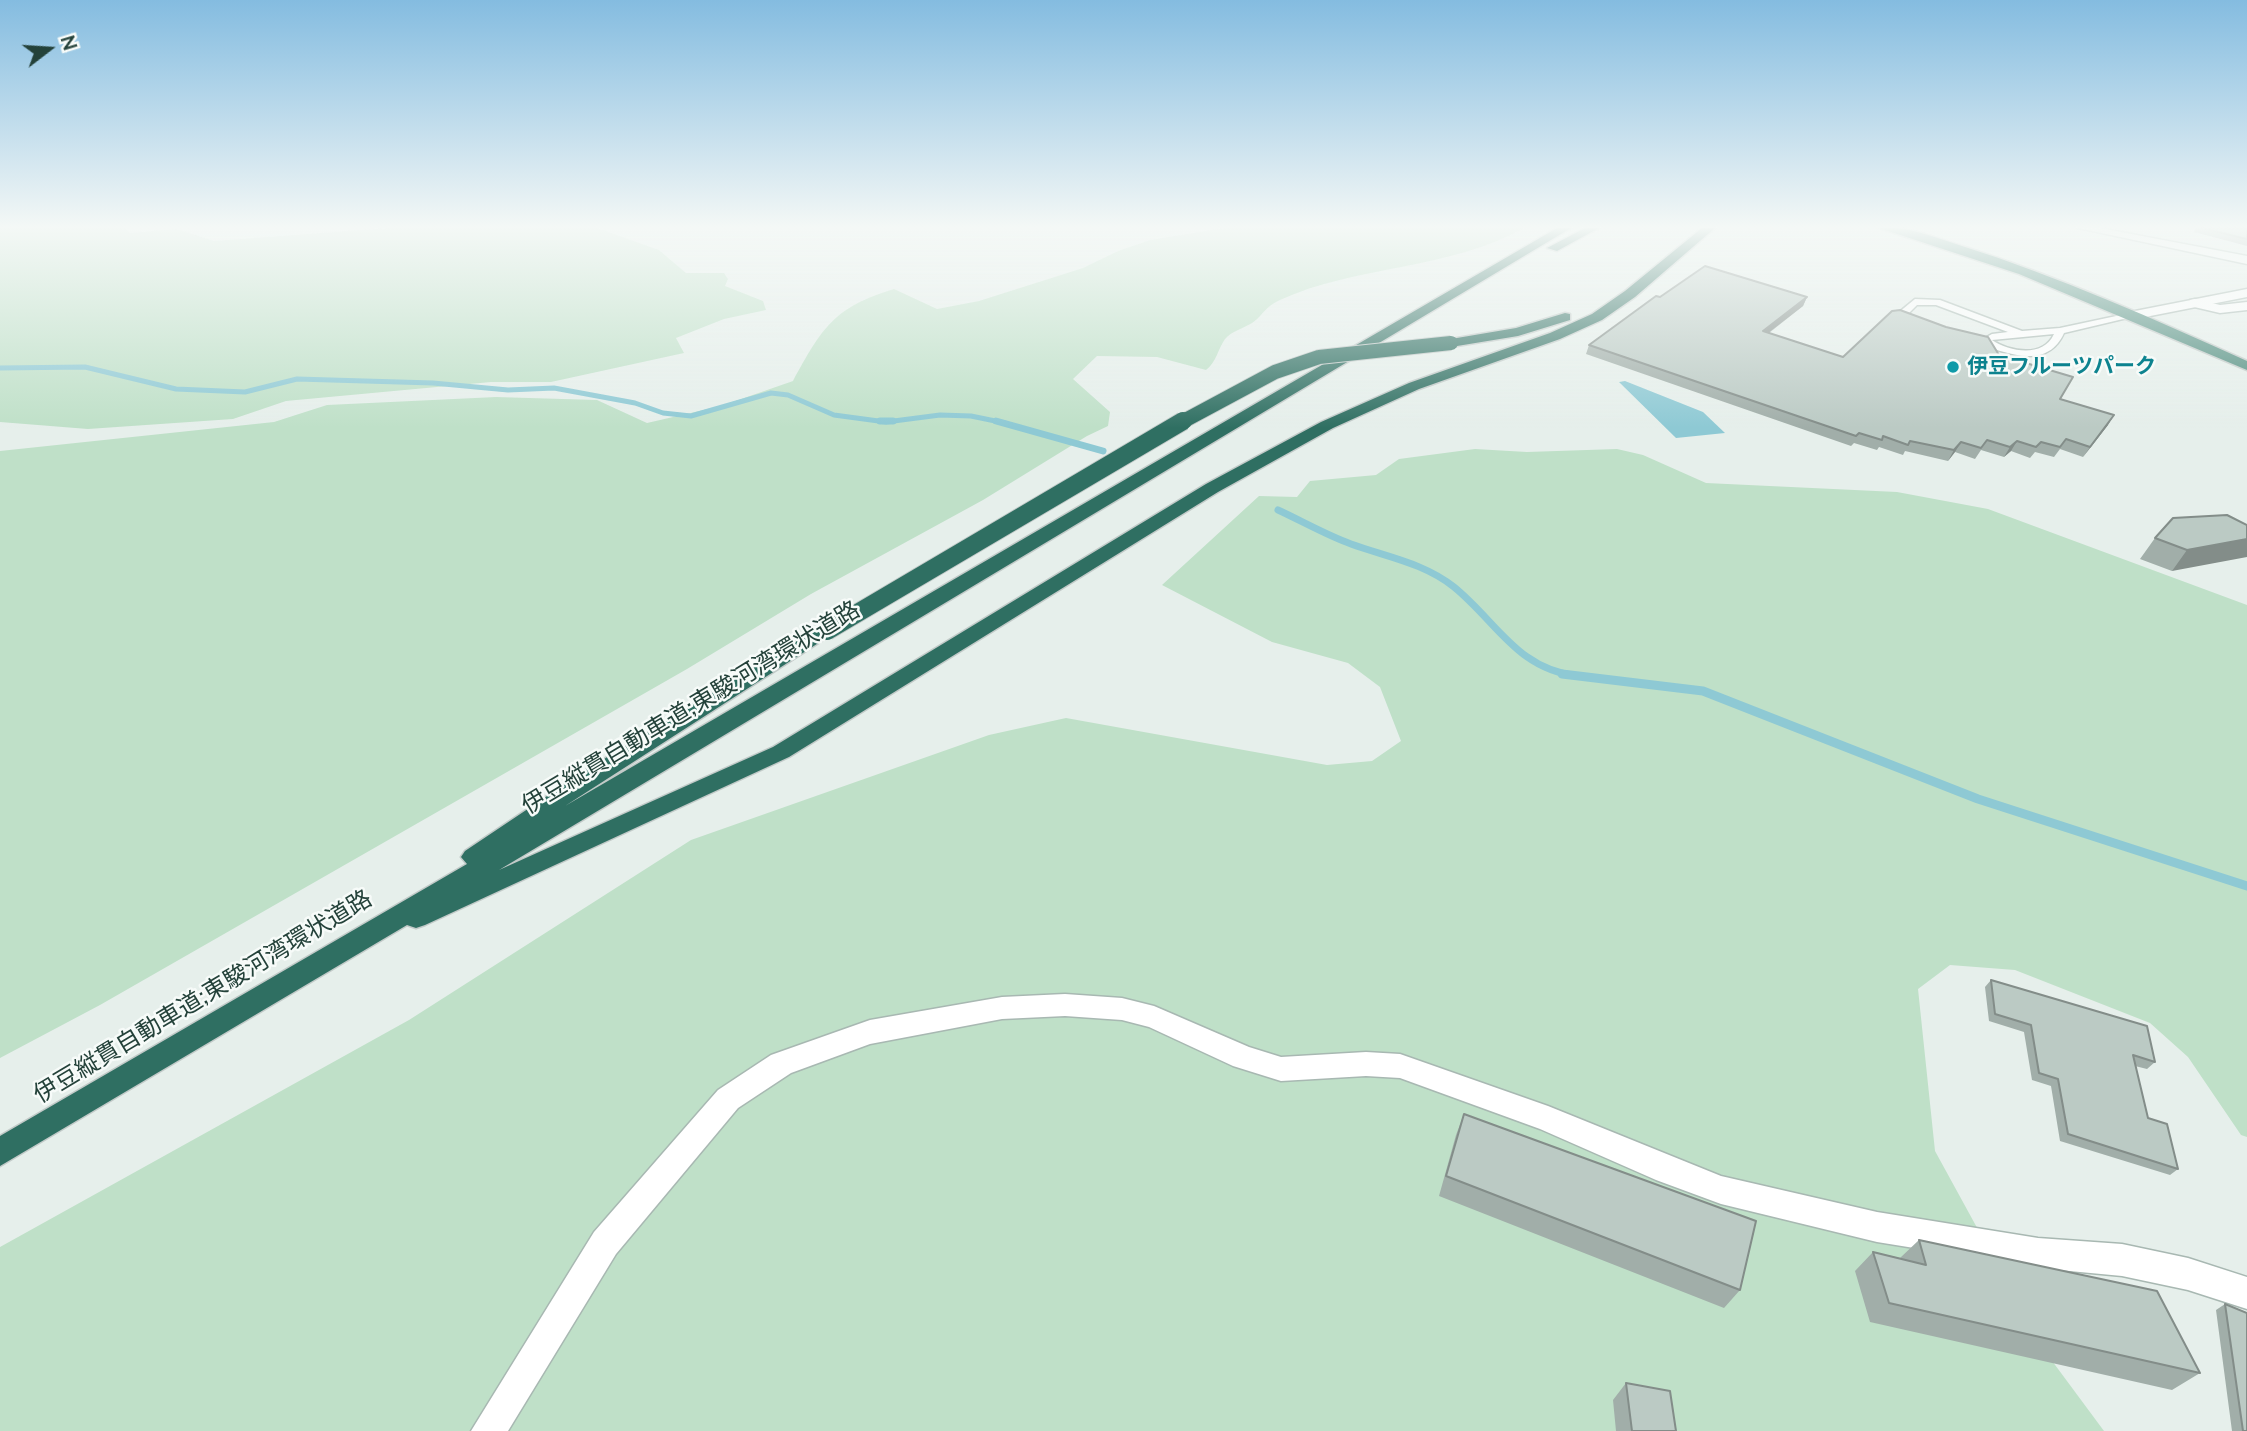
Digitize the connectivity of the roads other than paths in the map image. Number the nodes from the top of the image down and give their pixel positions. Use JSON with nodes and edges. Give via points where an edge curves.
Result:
{"nodes":[{"id":1,"x":1452,"y":295,"type":"edge"},
{"id":2,"x":1459,"y":295,"type":"edge"},
{"id":3,"x":1608,"y":295,"type":"edge"},
{"id":4,"x":1628,"y":295,"type":"edge"},
{"id":5,"x":2083,"y":295,"type":"edge"},
{"id":6,"x":2116,"y":295,"type":"edge"},
{"id":7,"x":2238,"y":295,"type":"edge"},
{"id":8,"x":2196,"y":303,"type":"junction"},
{"id":9,"x":2247,"y":306,"type":"edge"},
{"id":10,"x":2154,"y":311,"type":"junction"},
{"id":11,"x":2135,"y":316,"type":"junction"},
{"id":12,"x":1413,"y":318,"type":"junction"},
{"id":13,"x":1926,"y":326,"type":"edge"},
{"id":14,"x":2060,"y":331,"type":"junction"},
{"id":15,"x":2021,"y":334,"type":"junction"},
{"id":16,"x":1964,"y":336,"type":"edge"},
{"id":17,"x":1989,"y":344,"type":"junction"},
{"id":18,"x":2247,"y":353,"type":"edge"},
{"id":19,"x":2247,"y":366,"type":"edge"},
{"id":20,"x":337,"y":952,"type":"junction"},
{"id":21,"x":0,"y":1152,"type":"edge"},
{"id":22,"x":2247,"y":1293,"type":"edge"},
{"id":23,"x":488,"y":1431,"type":"edge"}],
"edges":[{"from":1,"to":12,"type":"highway","name":"伊豆縦貫自動車道;東駿河湾環状道路"},
{"from":2,"to":12,"type":"highway","name":"伊豆縦貫自動車道;東駿河湾環状道路"},
{"from":3,"to":20,"type":"highway","bridge":true,"via":[[1580,312],[1518,332],[1340,353],[1275,372],[827,631],[522,822]]},
{"from":4,"to":20,"type":"highway","via":[[1597,317],[1363,408],[1272,454],[809,737],[734,776]]},
{"from":5,"to":11,"type":"highway"},
{"from":6,"to":10,"type":"highway"},
{"from":7,"to":8,"type":"street"},
{"from":8,"to":9,"type":"street","via":[[2220,309]]},
{"from":8,"to":10,"type":"street"},
{"from":10,"to":11,"type":"street"},
{"from":10,"to":18,"type":"highway"},
{"from":11,"to":14,"type":"lane"},
{"from":11,"to":19,"type":"highway"},
{"from":12,"to":20,"type":"highway","name":"伊豆縦貫自動車道;東駿河湾環状道路"},
{"from":13,"to":15,"type":"lane","via":[[1901,315],[1915,302],[1937,302]]},
{"from":14,"to":15,"type":"lane"},
{"from":14,"to":17,"type":"lane","via":[[2057,343],[2040,353]]},
{"from":15,"to":17,"type":"lane","via":[[1990,337]]},
{"from":16,"to":17,"type":"lane"},
{"from":20,"to":21,"type":"highway","name":"伊豆縦貫自動車道;東駿河湾環状道路"},
{"from":22,"to":23,"type":"street","via":[[2122,1260],[2038,1253],[1877,1227],[1721,1190],[1548,1119],[1401,1066],[1366,1063],[1281,1069],[1154,1017],[1122,1009],[1065,1005],[1002,1008],[870,1032],[781,1064],[728,1099],[605,1243]]}]}
